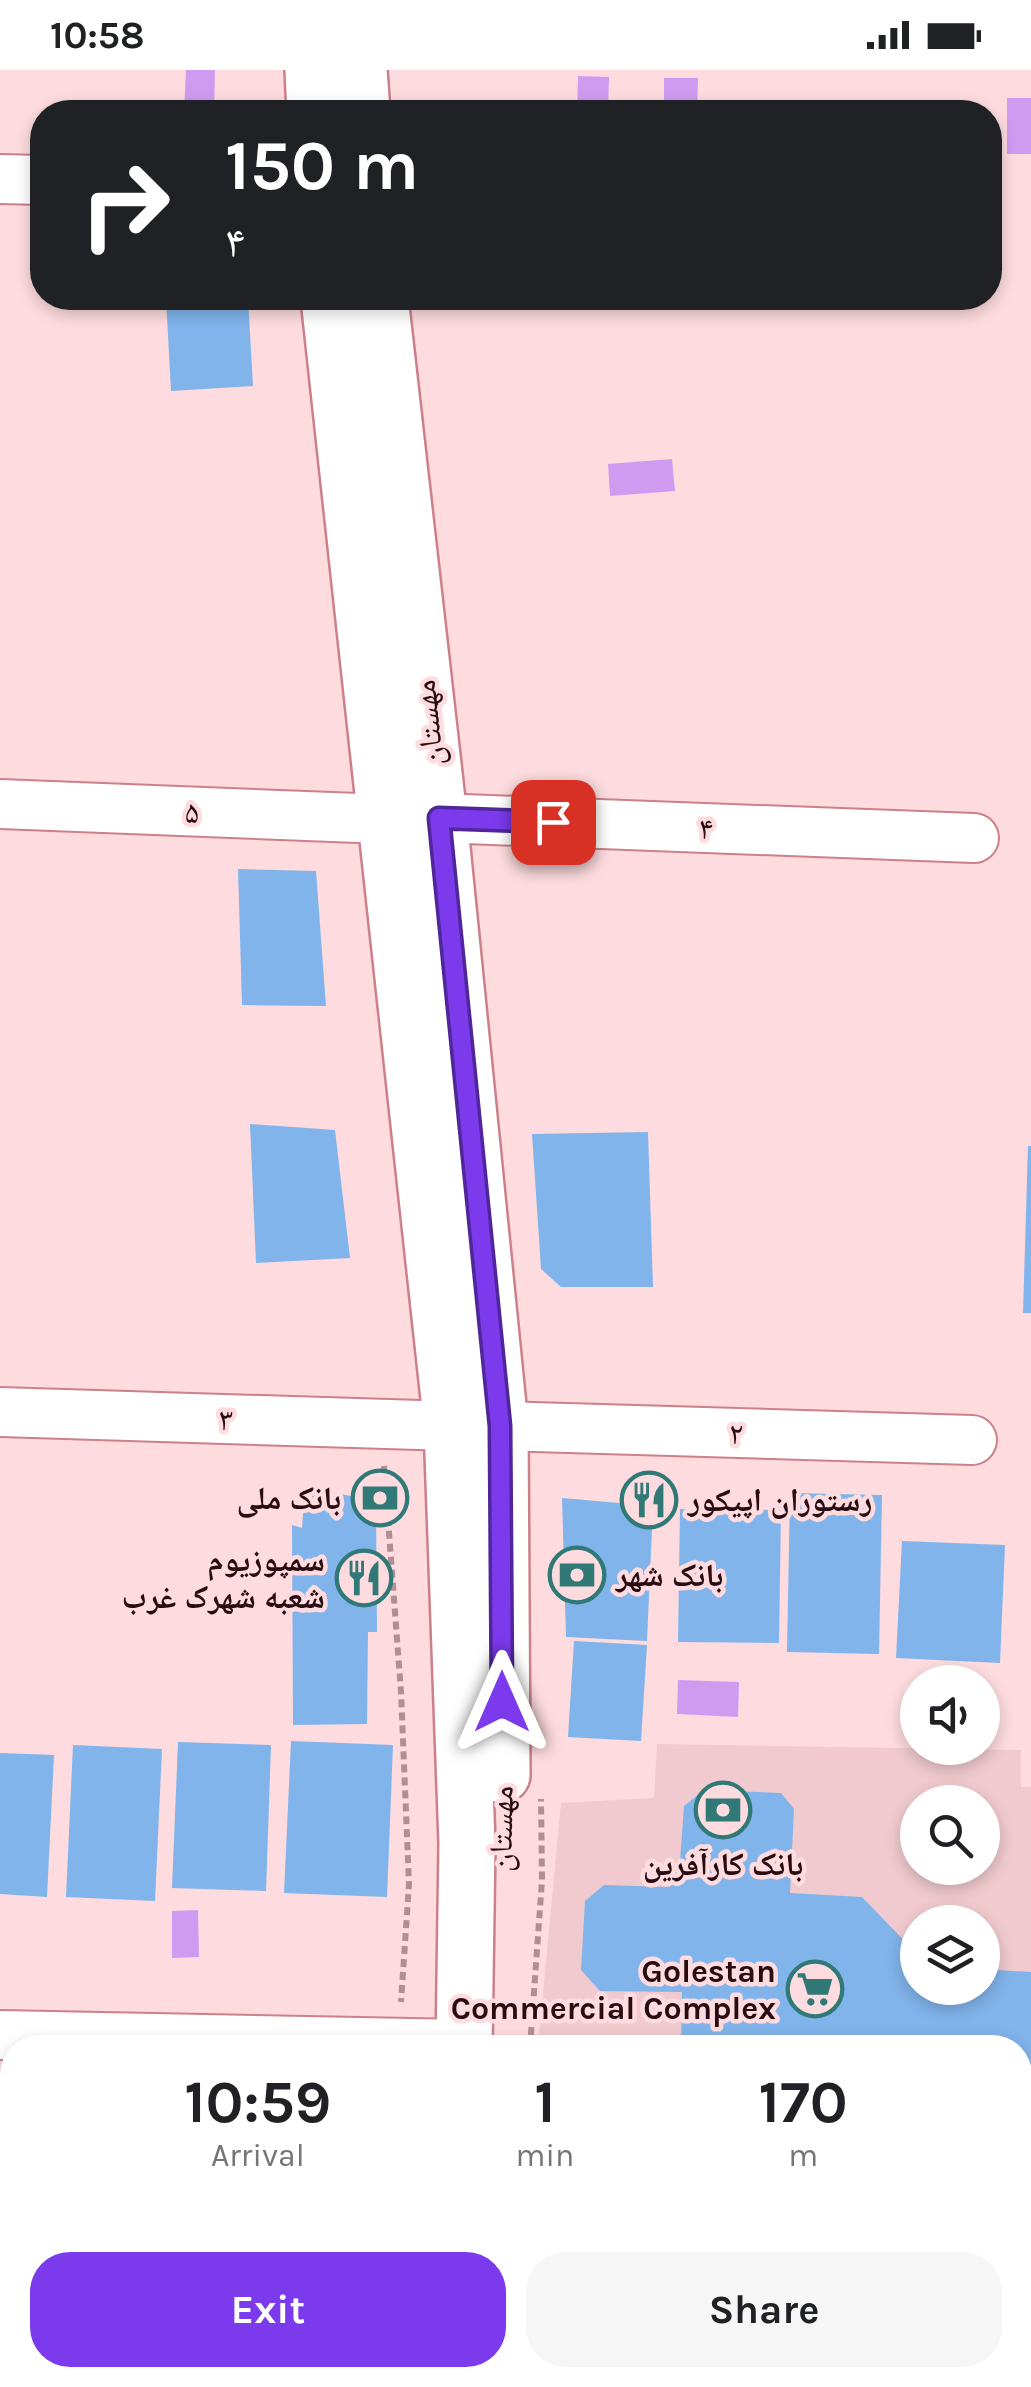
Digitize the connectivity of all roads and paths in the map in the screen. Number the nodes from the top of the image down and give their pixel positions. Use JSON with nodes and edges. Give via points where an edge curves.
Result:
{"nodes":[{"id":1,"x":313,"y":70,"type":"edge"},
{"id":2,"x":359,"y":70,"type":"edge"},
{"id":3,"x":314,"y":100,"type":"edge"},
{"id":4,"x":361,"y":100,"type":"edge"},
{"id":5,"x":0,"y":179,"type":"edge"},
{"id":6,"x":30,"y":180,"type":"edge"},
{"id":7,"x":330,"y":310,"type":"edge"},
{"id":8,"x":381,"y":310,"type":"edge"},
{"id":9,"x":0,"y":804,"type":"edge"},
{"id":10,"x":439,"y":818,"type":"junction"},
{"id":11,"x":384,"y":819,"type":"junction"},
{"id":12,"x":974,"y":838,"type":"dead end"},
{"id":13,"x":0,"y":1412,"type":"edge"},
{"id":14,"x":476,"y":1426,"type":"junction"},
{"id":15,"x":972,"y":1440,"type":"dead end"},
{"id":16,"x":384,"y":1460,"type":"dead end"},
{"id":17,"x":401,"y":2008,"type":"dead end"},
{"id":18,"x":0,"y":2034,"type":"edge"},
{"id":19,"x":40,"y":2035,"type":"edge"},
{"id":20,"x":480,"y":2035,"type":"edge"}],
"edges":[{"from":1,"to":3,"type":"street"},
{"from":2,"to":4,"type":"street"},
{"from":5,"to":6,"type":"street"},
{"from":7,"to":11,"type":"street"},
{"from":8,"to":10,"type":"street","name":"مهستان"},
{"from":9,"to":11,"type":"street","name":"۵"},
{"from":10,"to":11,"type":"street"},
{"from":10,"to":12,"type":"street","name":"۴"},
{"from":10,"to":14,"type":"street","name":"مهستان"},
{"from":11,"to":14,"type":"street","via":[[438,1272]]},
{"from":13,"to":14,"type":"street","name":"۳"},
{"from":14,"to":15,"type":"street","name":"۲"},
{"from":14,"to":20,"type":"street","name":"مهستان","via":[[484,1820]]},
{"from":16,"to":17,"type":"path","via":[[410,1884]]},
{"from":18,"to":19,"type":"street"}]}
